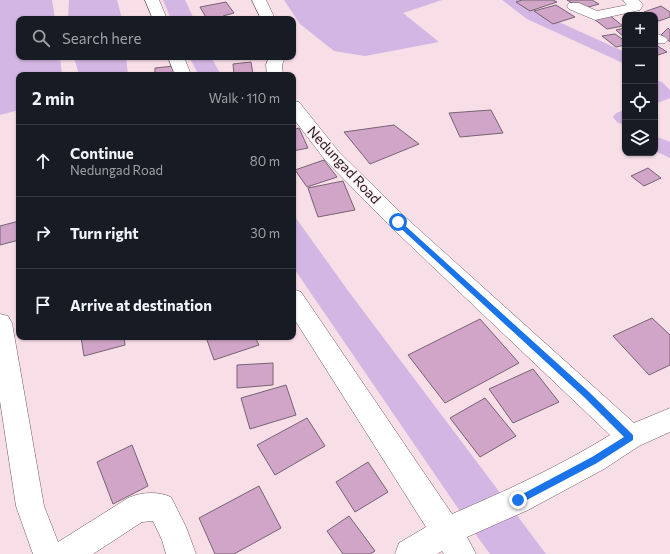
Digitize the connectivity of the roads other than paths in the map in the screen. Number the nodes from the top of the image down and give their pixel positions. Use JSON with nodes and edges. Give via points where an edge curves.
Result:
{"nodes":[{"id":1,"x":152,"y":0,"type":"edge"},
{"id":2,"x":259,"y":0,"type":"edge"},
{"id":3,"x":630,"y":0,"type":"edge"},
{"id":4,"x":574,"y":6,"type":"dead end"},
{"id":5,"x":612,"y":12,"type":"junction"},
{"id":6,"x":159,"y":16,"type":"edge"},
{"id":7,"x":267,"y":16,"type":"edge"},
{"id":8,"x":622,"y":18,"type":"edge"},
{"id":9,"x":177,"y":60,"type":"edge"},
{"id":10,"x":276,"y":60,"type":"edge"},
{"id":11,"x":182,"y":72,"type":"edge"},
{"id":12,"x":275,"y":72,"type":"edge"},
{"id":13,"x":296,"y":110,"type":"edge"},
{"id":14,"x":296,"y":303,"type":"edge"},
{"id":15,"x":0,"y":322,"type":"edge"},
{"id":16,"x":670,"y":420,"type":"edge"},
{"id":17,"x":630,"y":437,"type":"junction"},
{"id":18,"x":453,"y":543,"type":"edge"},
{"id":19,"x":48,"y":554,"type":"edge"},
{"id":20,"x":66,"y":554,"type":"edge"},
{"id":21,"x":181,"y":554,"type":"edge"},
{"id":22,"x":410,"y":554,"type":"edge"}],
"edges":[{"from":1,"to":6,"type":"street"},
{"from":2,"to":7,"type":"street"},
{"from":3,"to":5,"type":"street","via":[[635,7]]},
{"from":4,"to":5,"type":"street","via":[[595,16]]},
{"from":5,"to":8,"type":"street"},
{"from":9,"to":11,"type":"street"},
{"from":10,"to":12,"type":"street"},
{"from":13,"to":17,"type":"street","name":"Nedungad Road","via":[[332,156],[398,222]]},
{"from":14,"to":18,"type":"street"},
{"from":15,"to":19,"type":"street","via":[[30,506]]},
{"from":16,"to":17,"type":"street"},
{"from":17,"to":18,"type":"street","via":[[594,460],[518,500]]},
{"from":18,"to":22,"type":"street"},
{"from":20,"to":21,"type":"street","via":[[138,508],[161,507],[176,537]]}]}
